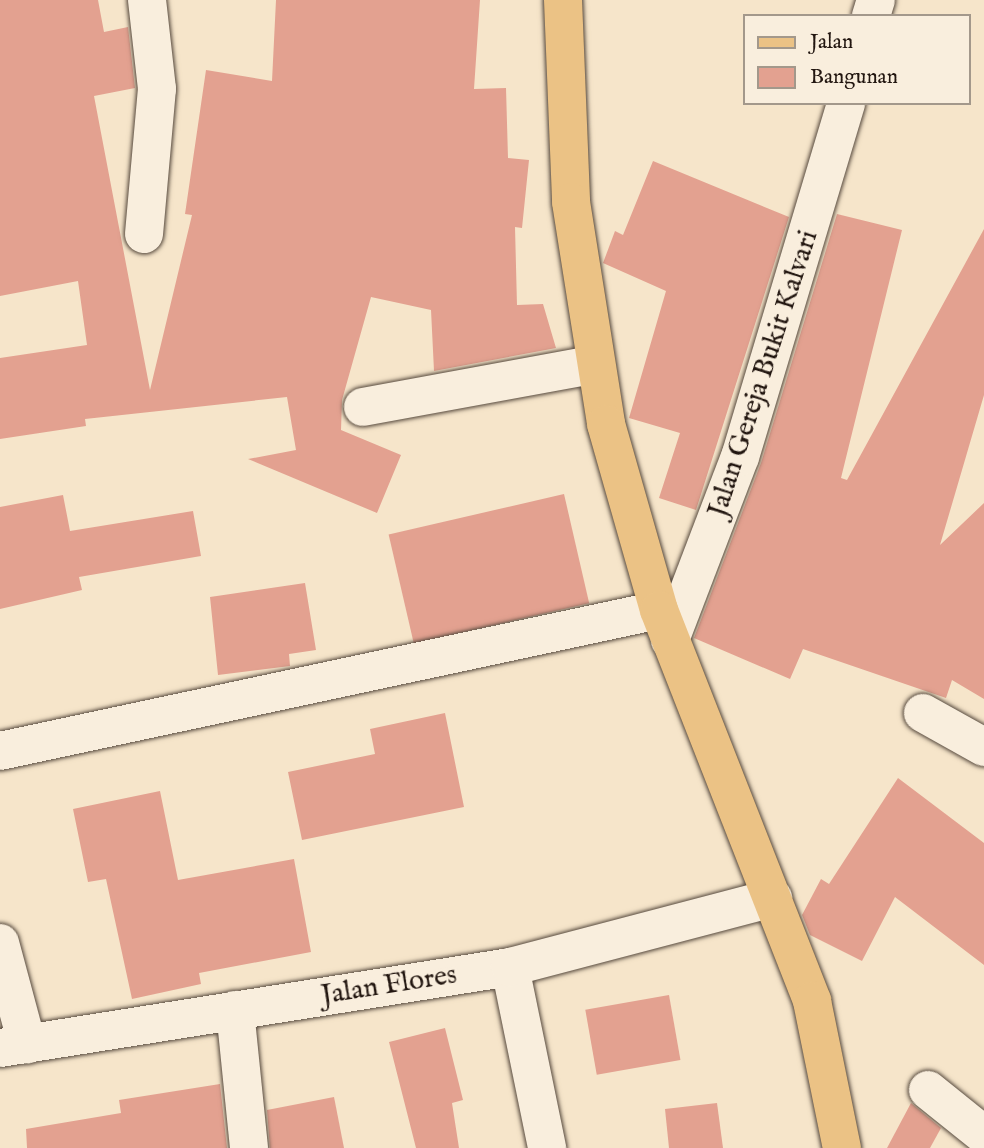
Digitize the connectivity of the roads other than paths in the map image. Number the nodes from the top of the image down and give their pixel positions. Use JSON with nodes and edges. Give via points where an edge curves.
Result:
{"nodes":[{"id":1,"x":147,"y":0,"type":"edge"},
{"id":2,"x":563,"y":0,"type":"edge"},
{"id":3,"x":845,"y":105,"type":"edge"},
{"id":4,"x":144,"y":234,"type":"dead end"},
{"id":5,"x":592,"y":365,"type":"junction"},
{"id":6,"x":363,"y":407,"type":"dead end"},
{"id":7,"x":664,"y":625,"type":"junction"},
{"id":8,"x":923,"y":713,"type":"dead end"},
{"id":9,"x":984,"y":747,"type":"edge"},
{"id":10,"x":0,"y":751,"type":"edge"},
{"id":11,"x":773,"y":898,"type":"junction"},
{"id":12,"x":0,"y":943,"type":"edge"},
{"id":13,"x":510,"y":967,"type":"junction"},
{"id":14,"x":235,"y":1010,"type":"junction"},
{"id":15,"x":13,"y":1046,"type":"edge"},
{"id":16,"x":929,"y":1090,"type":"dead end"},
{"id":17,"x":984,"y":1135,"type":"edge"},
{"id":18,"x":249,"y":1148,"type":"edge"},
{"id":19,"x":547,"y":1148,"type":"edge"},
{"id":20,"x":842,"y":1148,"type":"edge"}],
"edges":[{"from":1,"to":4,"type":"street","via":[[157,89]]},
{"from":2,"to":5,"type":"main road","via":[[571,202]]},
{"from":3,"to":7,"type":"street","name":"Jalan Gereja Bukit Kalvari","via":[[737,468]]},
{"from":5,"to":6,"type":"street"},
{"from":5,"to":7,"type":"main road"},
{"from":7,"to":10,"type":"street"},
{"from":7,"to":11,"type":"main road"},
{"from":8,"to":9,"type":"street"},
{"from":11,"to":13,"type":"street","name":"Jalan Flores"},
{"from":11,"to":20,"type":"main road","via":[[812,1001]]},
{"from":12,"to":15,"type":"street"},
{"from":13,"to":14,"type":"street","name":"Jalan Flores"},
{"from":13,"to":19,"type":"street"},
{"from":14,"to":15,"type":"street","name":"Jalan Flores"},
{"from":14,"to":18,"type":"street"},
{"from":16,"to":17,"type":"street"}]}
